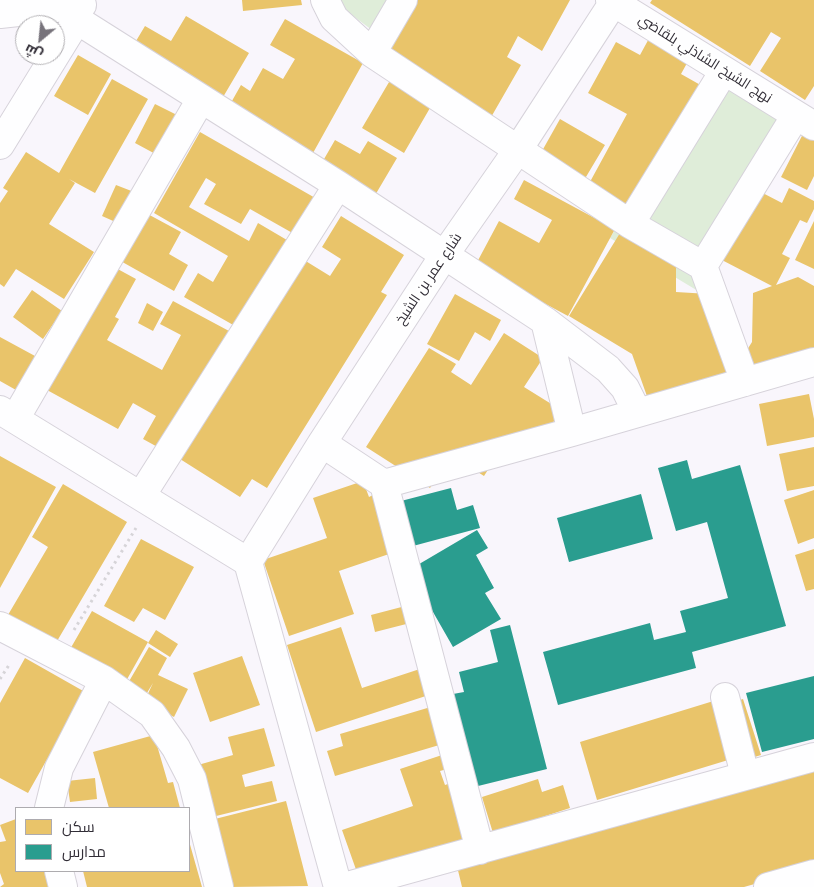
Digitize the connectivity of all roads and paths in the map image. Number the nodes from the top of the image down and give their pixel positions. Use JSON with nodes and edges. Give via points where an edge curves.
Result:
{"nodes":[{"id":1,"x":325,"y":0,"type":"edge"},
{"id":2,"x":403,"y":0,"type":"edge"},
{"id":3,"x":613,"y":1,"type":"edge"},
{"id":4,"x":80,"y":8,"type":"edge"},
{"id":5,"x":0,"y":14,"type":"edge"},
{"id":6,"x":372,"y":53,"type":"junction"},
{"id":7,"x":724,"y":71,"type":"junction"},
{"id":8,"x":201,"y":99,"type":"junction"},
{"id":9,"x":805,"y":121,"type":"edge"},
{"id":10,"x":0,"y":145,"type":"edge"},
{"id":11,"x":519,"y":148,"type":"junction"},
{"id":12,"x":338,"y":185,"type":"junction"},
{"id":13,"x":630,"y":224,"type":"junction"},
{"id":14,"x":445,"y":254,"type":"junction"},
{"id":15,"x":704,"y":266,"type":"junction"},
{"id":16,"x":544,"y":321,"type":"junction"},
{"id":17,"x":814,"y":363,"type":"edge"},
{"id":18,"x":745,"y":382,"type":"junction"},
{"id":19,"x":637,"y":412,"type":"junction"},
{"id":20,"x":7,"y":414,"type":"edge"},
{"id":21,"x":572,"y":432,"type":"junction"},
{"id":22,"x":322,"y":443,"type":"junction"},
{"id":23,"x":384,"y":484,"type":"junction"},
{"id":24,"x":146,"y":499,"type":"junction"},
{"id":25,"x":248,"y":562,"type":"junction"},
{"id":26,"x":0,"y":626,"type":"edge"},
{"id":27,"x":58,"y":656,"type":"junction"},
{"id":28,"x":104,"y":680,"type":"junction"},
{"id":29,"x":725,"y":697,"type":"dead end"},
{"id":30,"x":814,"y":756,"type":"edge"},
{"id":31,"x":745,"y":776,"type":"junction"},
{"id":32,"x":49,"y":807,"type":"edge"},
{"id":33,"x":480,"y":850,"type":"junction"},
{"id":34,"x":58,"y":872,"type":"edge"},
{"id":35,"x":63,"y":887,"type":"edge"},
{"id":36,"x":219,"y":887,"type":"edge"},
{"id":37,"x":338,"y":887,"type":"edge"},
{"id":38,"x":344,"y":887,"type":"edge"}],
"edges":[{"from":1,"to":6,"type":"street","via":[[334,18]]},
{"from":2,"to":6,"type":"street"},
{"from":3,"to":7,"type":"street","name":"نهج الشيخ الشاذلي بلقاضي"},
{"from":3,"to":11,"type":"street","name":"شارع عمر بن الشيخ"},
{"from":4,"to":5,"type":"street"},
{"from":4,"to":8,"type":"street"},
{"from":4,"to":10,"type":"street"},
{"from":6,"to":11,"type":"street"},
{"from":7,"to":9,"type":"street","name":"نهج الشيخ الشاذلي بلقاضي"},
{"from":7,"to":13,"type":"street"},
{"from":8,"to":12,"type":"street"},
{"from":8,"to":20,"type":"street"},
{"from":9,"to":15,"type":"street","name":"نهج الشيخ الشاذلي بلقاضي"},
{"from":11,"to":13,"type":"street"},
{"from":11,"to":14,"type":"street","name":"شارع عمر بن الشيخ"},
{"from":12,"to":14,"type":"street"},
{"from":12,"to":24,"type":"street"},
{"from":13,"to":15,"type":"street"},
{"from":14,"to":16,"type":"street"},
{"from":14,"to":22,"type":"street","name":"شارع عمر بن الشيخ"},
{"from":15,"to":18,"type":"street"},
{"from":16,"to":19,"type":"street","via":[[608,369],[625,388]]},
{"from":16,"to":21,"type":"street"},
{"from":17,"to":18,"type":"street"},
{"from":18,"to":19,"type":"street"},
{"from":19,"to":21,"type":"street"},
{"from":20,"to":24,"type":"street"},
{"from":21,"to":23,"type":"street"},
{"from":22,"to":23,"type":"street"},
{"from":22,"to":25,"type":"street","name":"شارع عمر بن الشيخ"},
{"from":23,"to":33,"type":"street"},
{"from":24,"to":25,"type":"street"},
{"from":24,"to":27,"type":"path"},
{"from":25,"to":37,"type":"street"},
{"from":26,"to":27,"type":"street"},
{"from":27,"to":28,"type":"street"},
{"from":28,"to":32,"type":"street","via":[[59,768]]},
{"from":28,"to":36,"type":"street","via":[[152,714],[176,748],[192,779]]},
{"from":29,"to":31,"type":"street"},
{"from":30,"to":31,"type":"street"},
{"from":31,"to":33,"type":"street"},
{"from":33,"to":38,"type":"street"},
{"from":34,"to":35,"type":"street"}]}
